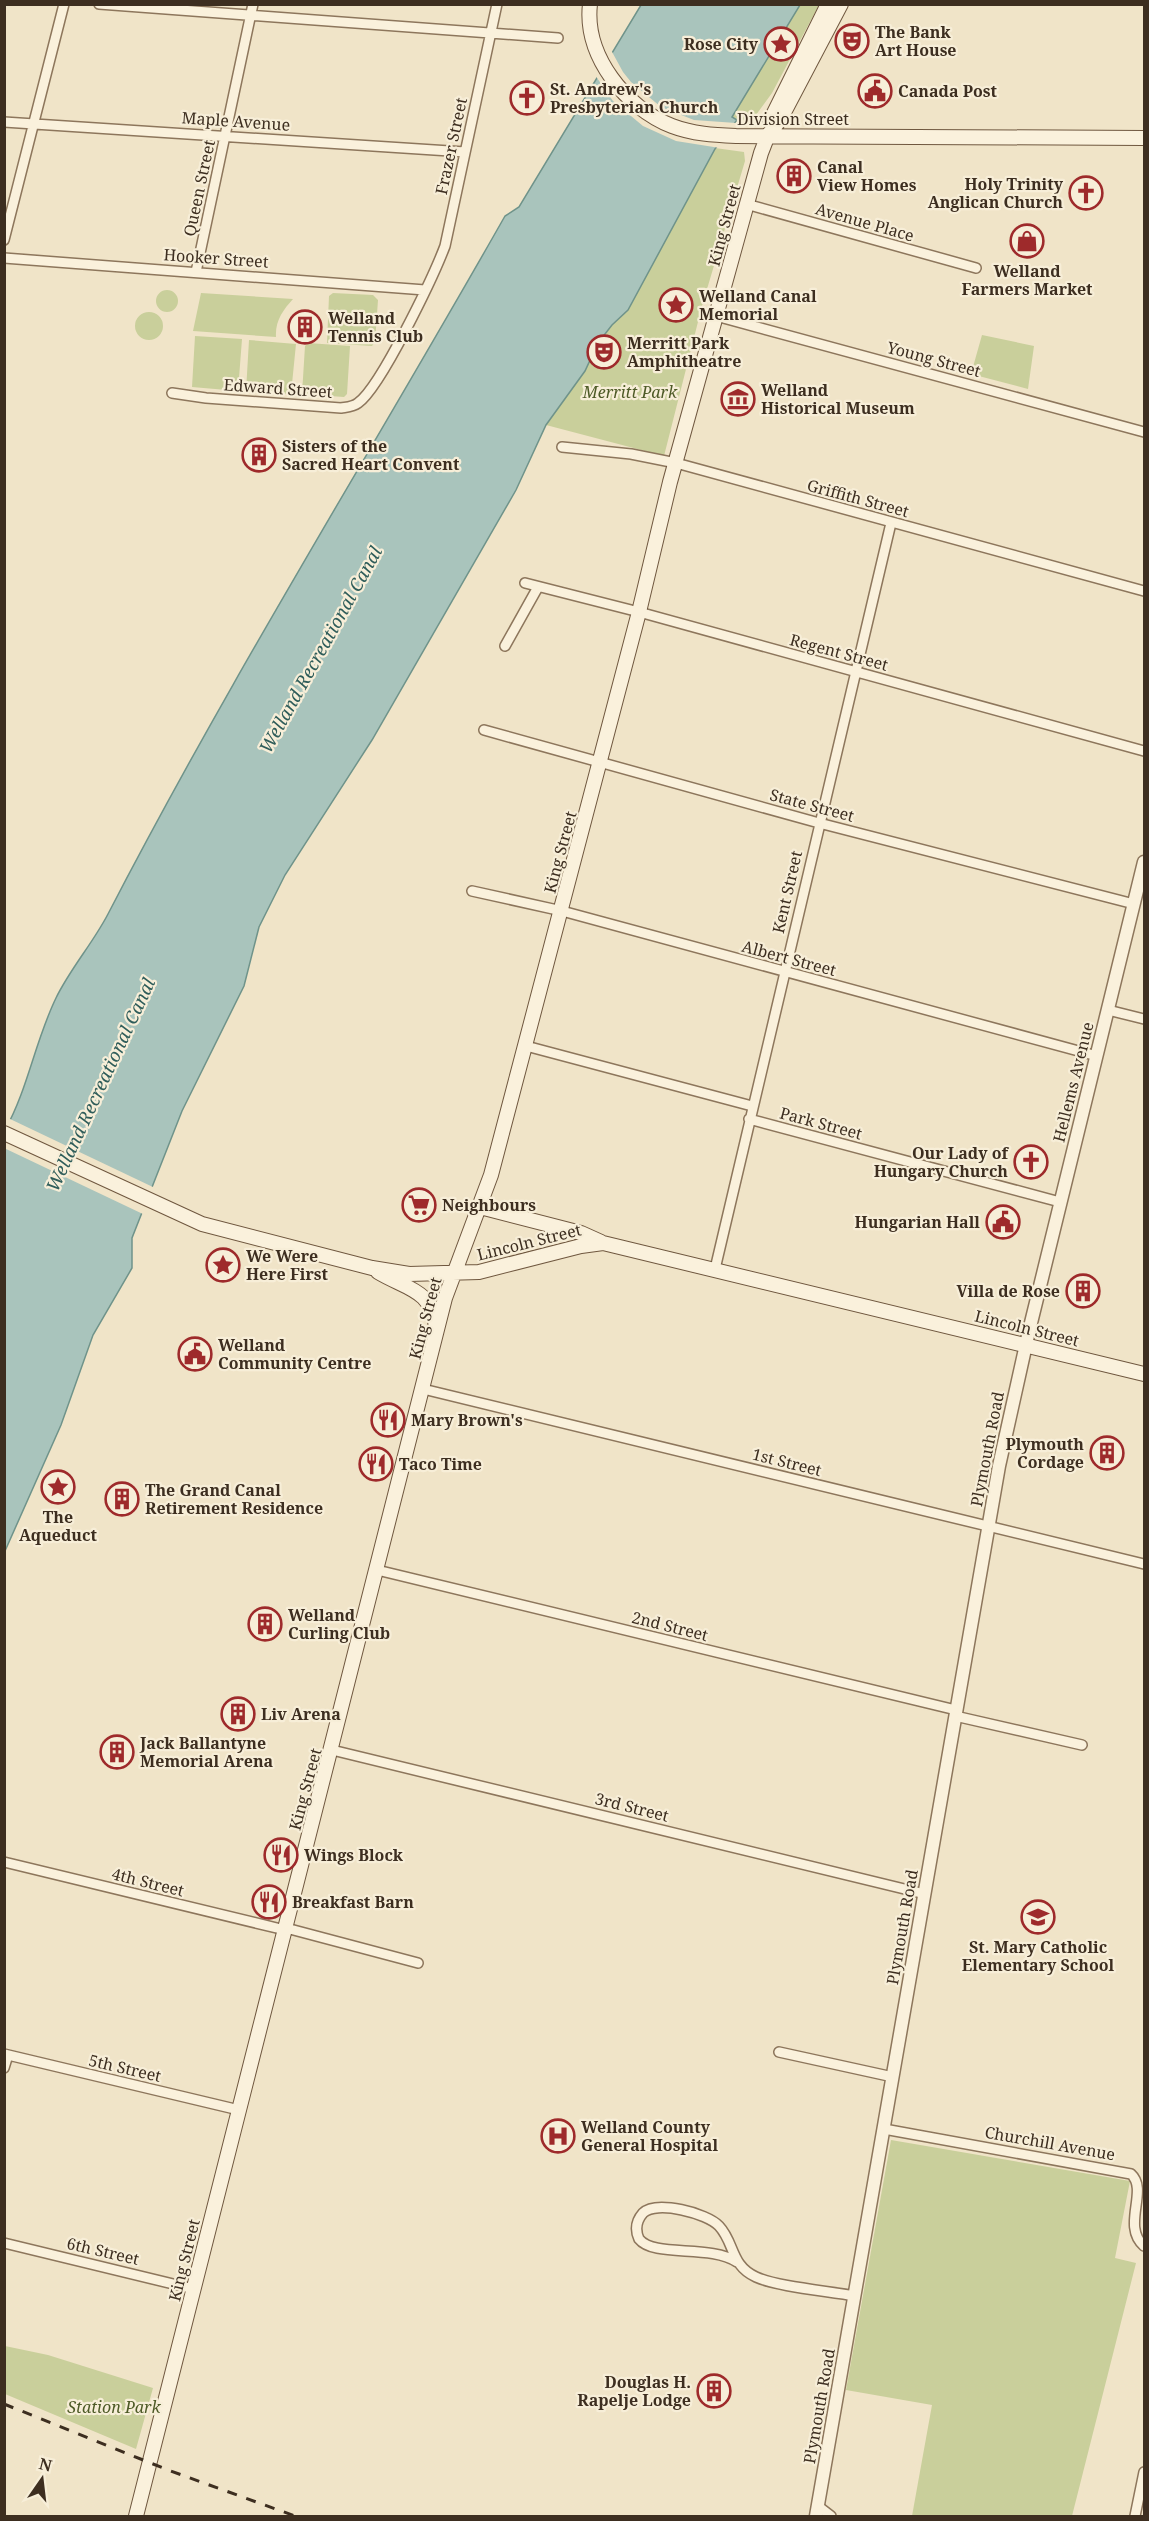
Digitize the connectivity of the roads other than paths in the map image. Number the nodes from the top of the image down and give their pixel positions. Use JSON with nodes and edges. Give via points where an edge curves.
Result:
{"nodes":[{"id":1,"x":63,"y":4,"type":"edge"},
{"id":2,"x":99,"y":4,"type":"edge"},
{"id":3,"x":253,"y":4,"type":"edge"},
{"id":4,"x":497,"y":4,"type":"edge"},
{"id":5,"x":590,"y":4,"type":"edge"},
{"id":6,"x":828,"y":4,"type":"edge"},
{"id":7,"x":841,"y":4,"type":"edge"},
{"id":8,"x":251,"y":15,"type":"junction"},
{"id":9,"x":492,"y":32,"type":"junction"},
{"id":10,"x":558,"y":38,"type":"dead end"},
{"id":11,"x":4,"y":122,"type":"edge"},
{"id":12,"x":33,"y":124,"type":"junction"},
{"id":13,"x":768,"y":135,"type":"junction"},
{"id":14,"x":225,"y":136,"type":"junction"},
{"id":15,"x":1144,"y":138,"type":"edge"},
{"id":16,"x":465,"y":152,"type":"junction"},
{"id":17,"x":746,"y":204,"type":"junction"},
{"id":18,"x":4,"y":240,"type":"edge"},
{"id":19,"x":4,"y":258,"type":"edge"},
{"id":20,"x":976,"y":268,"type":"dead end"},
{"id":21,"x":196,"y":272,"type":"junction"},
{"id":22,"x":425,"y":290,"type":"junction"},
{"id":23,"x":716,"y":316,"type":"junction"},
{"id":24,"x":172,"y":393,"type":"dead end"},
{"id":25,"x":1144,"y":432,"type":"edge"},
{"id":26,"x":562,"y":447,"type":"dead end"},
{"id":27,"x":676,"y":463,"type":"junction"},
{"id":28,"x":891,"y":523,"type":"junction"},
{"id":29,"x":525,"y":583,"type":"dead end"},
{"id":30,"x":538,"y":587,"type":"junction"},
{"id":31,"x":1144,"y":591,"type":"edge"},
{"id":32,"x":639,"y":612,"type":"junction"},
{"id":33,"x":505,"y":646,"type":"dead end"},
{"id":34,"x":855,"y":672,"type":"junction"},
{"id":35,"x":484,"y":730,"type":"dead end"},
{"id":36,"x":1144,"y":751,"type":"edge"},
{"id":37,"x":601,"y":761,"type":"junction"},
{"id":38,"x":819,"y":823,"type":"junction"},
{"id":39,"x":1144,"y":862,"type":"edge"},
{"id":40,"x":472,"y":891,"type":"dead end"},
{"id":41,"x":1134,"y":904,"type":"junction"},
{"id":42,"x":562,"y":911,"type":"junction"},
{"id":43,"x":784,"y":972,"type":"junction"},
{"id":44,"x":1108,"y":1010,"type":"junction"},
{"id":45,"x":1144,"y":1019,"type":"edge"},
{"id":46,"x":526,"y":1046,"type":"junction"},
{"id":47,"x":1097,"y":1056,"type":"junction"},
{"id":48,"x":752,"y":1106,"type":"junction"},
{"id":49,"x":749,"y":1119,"type":"junction"},
{"id":50,"x":4,"y":1132,"type":"edge"},
{"id":51,"x":1060,"y":1202,"type":"junction"},
{"id":52,"x":480,"y":1207,"type":"junction"},
{"id":53,"x":603,"y":1243,"type":"junction"},
{"id":54,"x":372,"y":1268,"type":"junction"},
{"id":55,"x":715,"y":1269,"type":"junction"},
{"id":56,"x":454,"y":1274,"type":"junction"},
{"id":57,"x":436,"y":1332,"type":"junction"},
{"id":58,"x":1026,"y":1345,"type":"junction"},
{"id":59,"x":1144,"y":1374,"type":"edge"},
{"id":60,"x":423,"y":1389,"type":"junction"},
{"id":61,"x":989,"y":1526,"type":"junction"},
{"id":62,"x":1144,"y":1564,"type":"edge"},
{"id":63,"x":377,"y":1570,"type":"junction"},
{"id":64,"x":956,"y":1713,"type":"junction"},
{"id":65,"x":1082,"y":1745,"type":"dead end"},
{"id":66,"x":332,"y":1750,"type":"junction"},
{"id":67,"x":4,"y":1862,"type":"edge"},
{"id":68,"x":925,"y":1894,"type":"junction"},
{"id":69,"x":285,"y":1929,"type":"junction"},
{"id":70,"x":418,"y":1963,"type":"dead end"},
{"id":71,"x":779,"y":2052,"type":"dead end"},
{"id":72,"x":6,"y":2055,"type":"edge"},
{"id":73,"x":4,"y":2068,"type":"edge"},
{"id":74,"x":893,"y":2077,"type":"junction"},
{"id":75,"x":239,"y":2110,"type":"junction"},
{"id":76,"x":884,"y":2129,"type":"junction"},
{"id":77,"x":4,"y":2243,"type":"edge"},
{"id":78,"x":1144,"y":2246,"type":"edge"},
{"id":79,"x":737,"y":2262,"type":"junction"},
{"id":80,"x":194,"y":2289,"type":"junction"},
{"id":81,"x":855,"y":2296,"type":"junction"},
{"id":82,"x":1144,"y":2472,"type":"edge"},
{"id":83,"x":817,"y":2511,"type":"edge"},
{"id":84,"x":136,"y":2517,"type":"edge"},
{"id":85,"x":831,"y":2517,"type":"edge"},
{"id":86,"x":1135,"y":2517,"type":"edge"}],
"edges":[{"from":1,"to":12,"type":"street"},
{"from":2,"to":8,"type":"street"},
{"from":3,"to":8,"type":"street","name":"Queen Street"},
{"from":4,"to":9,"type":"street","name":"Frazer Street"},
{"from":5,"to":13,"type":"main road","name":"Division Street","via":[[589,23],[612,79],[642,110],[685,131]]},
{"from":6,"to":13,"type":"main road","name":"King Street","via":[[771,120]]},
{"from":7,"to":13,"type":"main road","name":"King Street","via":[[790,102]]},
{"from":8,"to":9,"type":"street"},
{"from":8,"to":14,"type":"street","name":"Queen Street"},
{"from":9,"to":10,"type":"street"},
{"from":9,"to":16,"type":"street","name":"Frazer Street"},
{"from":11,"to":12,"type":"street","name":"Maple Avenue"},
{"from":12,"to":14,"type":"street","name":"Maple Avenue"},
{"from":12,"to":18,"type":"street"},
{"from":13,"to":15,"type":"main road","name":"Division Street"},
{"from":13,"to":17,"type":"main road","name":"King Street"},
{"from":14,"to":16,"type":"street","name":"Maple Avenue"},
{"from":14,"to":21,"type":"street","name":"Queen Street"},
{"from":16,"to":22,"type":"street","name":"Frazer Street","via":[[445,246]]},
{"from":17,"to":20,"type":"street","name":"Avenue Place"},
{"from":17,"to":23,"type":"main road","name":"King Street"},
{"from":19,"to":21,"type":"street","name":"Hooker Street"},
{"from":21,"to":22,"type":"street","name":"Hooker Street"},
{"from":22,"to":24,"type":"street","name":"Edward Street","via":[[373,386],[358,404],[309,406]]},
{"from":23,"to":25,"type":"street","name":"Young Street"},
{"from":23,"to":27,"type":"main road","name":"King Street"},
{"from":26,"to":27,"type":"street","name":"Griffith Street"},
{"from":27,"to":28,"type":"street","name":"Griffith Street"},
{"from":27,"to":32,"type":"main road","name":"King Street"},
{"from":28,"to":31,"type":"street","name":"Griffith Street"},
{"from":28,"to":34,"type":"street","name":"Kent Street"},
{"from":29,"to":30,"type":"street","name":"Regent Street"},
{"from":30,"to":32,"type":"street","name":"Regent Street"},
{"from":30,"to":33,"type":"street"},
{"from":32,"to":34,"type":"street","name":"Regent Street"},
{"from":32,"to":37,"type":"main road","name":"King Street"},
{"from":34,"to":36,"type":"street","name":"Regent Street"},
{"from":34,"to":38,"type":"street","name":"Kent Street"},
{"from":35,"to":37,"type":"street","name":"State Street"},
{"from":37,"to":38,"type":"street","name":"State Street"},
{"from":37,"to":42,"type":"main road","name":"King Street"},
{"from":38,"to":41,"type":"street","name":"State Street"},
{"from":38,"to":43,"type":"street","name":"Kent Street"},
{"from":39,"to":41,"type":"street","name":"Hellems Avenue"},
{"from":40,"to":42,"type":"street","name":"Albert Street"},
{"from":41,"to":44,"type":"street","name":"Hellems Avenue"},
{"from":42,"to":43,"type":"street","name":"Albert Street"},
{"from":42,"to":46,"type":"main road","name":"King Street"},
{"from":43,"to":47,"type":"street","name":"Albert Street"},
{"from":43,"to":48,"type":"street","name":"Kent Street"},
{"from":44,"to":45,"type":"street"},
{"from":44,"to":47,"type":"street","name":"Hellems Avenue"},
{"from":46,"to":48,"type":"street"},
{"from":46,"to":52,"type":"main road","name":"King Street"},
{"from":47,"to":51,"type":"street","name":"Hellems Avenue"},
{"from":48,"to":49,"type":"street","name":"Kent Street"},
{"from":49,"to":51,"type":"street","name":"Park Street"},
{"from":49,"to":55,"type":"street","name":"Kent Street"},
{"from":50,"to":54,"type":"main road","name":"Lincoln Street","via":[[162,1207],[233,1234]]},
{"from":51,"to":58,"type":"street","name":"Hellems Avenue"},
{"from":52,"to":53,"type":"main road","via":[[581,1233]]},
{"from":52,"to":56,"type":"main road","name":"King Street"},
{"from":53,"to":55,"type":"main road","name":"Lincoln Street"},
{"from":53,"to":56,"type":"main road","name":"Lincoln Street","via":[[479,1272]]},
{"from":54,"to":56,"type":"main road","name":"Lincoln Street","via":[[409,1274]]},
{"from":54,"to":57,"type":"main road","via":[[423,1296],[433,1310]]},
{"from":55,"to":58,"type":"main road","name":"Lincoln Street"},
{"from":56,"to":57,"type":"main road","name":"King Street"},
{"from":57,"to":60,"type":"main road","name":"King Street"},
{"from":58,"to":59,"type":"main road","name":"Lincoln Street"},
{"from":58,"to":61,"type":"street","name":"Plymouth Road"},
{"from":60,"to":61,"type":"street","name":"1st Street"},
{"from":60,"to":63,"type":"main road","name":"King Street"},
{"from":61,"to":62,"type":"street","name":"1st Street"},
{"from":61,"to":64,"type":"street","name":"Plymouth Road"},
{"from":63,"to":64,"type":"street","name":"2nd Street"},
{"from":63,"to":66,"type":"main road","name":"King Street"},
{"from":64,"to":65,"type":"street","name":"2nd Street"},
{"from":64,"to":68,"type":"street","name":"Plymouth Road"},
{"from":66,"to":68,"type":"street","name":"3rd Street"},
{"from":66,"to":69,"type":"main road","name":"King Street"},
{"from":67,"to":69,"type":"street","name":"4th Street"},
{"from":68,"to":74,"type":"street","name":"Plymouth Road"},
{"from":69,"to":70,"type":"street","name":"4th Street"},
{"from":69,"to":75,"type":"main road","name":"King Street"},
{"from":71,"to":74,"type":"street"},
{"from":72,"to":73,"type":"street"},
{"from":72,"to":75,"type":"street","name":"5th Street"},
{"from":74,"to":76,"type":"street","name":"Plymouth Road"},
{"from":75,"to":80,"type":"main road","name":"King Street"},
{"from":76,"to":78,"type":"street","name":"Churchill Avenue","via":[[1131,2174],[1143,2186],[1137,2228]]},
{"from":76,"to":81,"type":"street","name":"Plymouth Road"},
{"from":77,"to":80,"type":"street","name":"6th Street"},
{"from":79,"to":79,"type":"street","via":[[723,2232],[708,2219],[658,2206],[639,2219],[638,2236],[648,2247],[714,2252]]},
{"from":79,"to":81,"type":"street","via":[[764,2280]]},
{"from":80,"to":84,"type":"main road","name":"King Street"},
{"from":81,"to":83,"type":"street","name":"Plymouth Road"},
{"from":82,"to":86,"type":"street"},
{"from":83,"to":85,"type":"street"}]}
